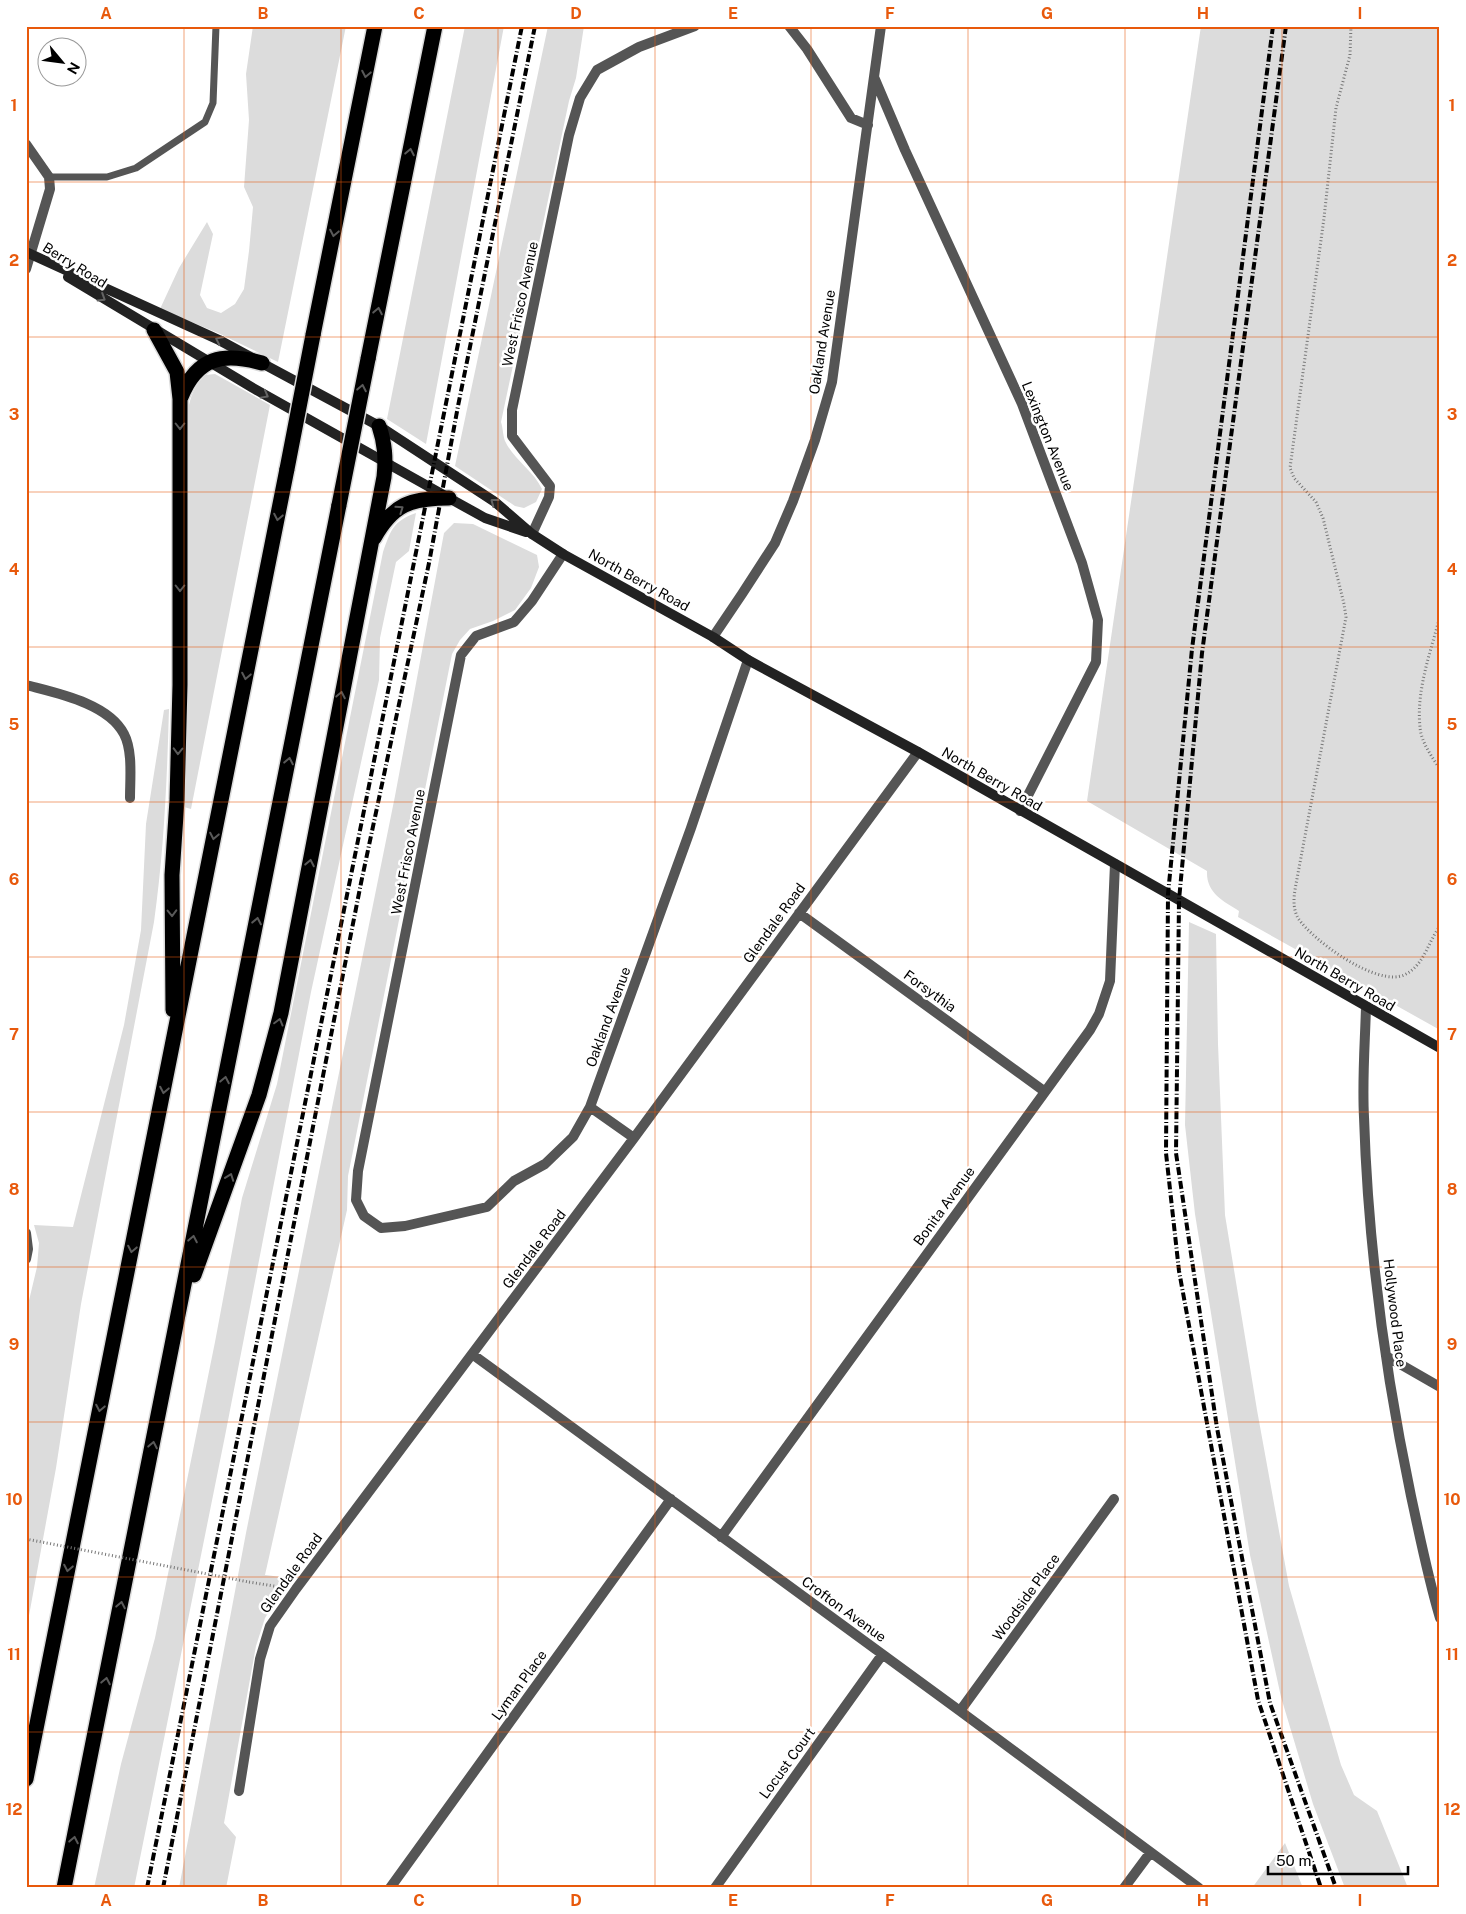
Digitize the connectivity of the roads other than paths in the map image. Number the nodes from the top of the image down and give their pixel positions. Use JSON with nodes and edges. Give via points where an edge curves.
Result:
{"nodes":[{"id":1,"x":216,"y":26,"type":"edge"},
{"id":2,"x":375,"y":26,"type":"edge"},
{"id":3,"x":435,"y":26,"type":"edge"},
{"id":4,"x":695,"y":26,"type":"edge"},
{"id":5,"x":789,"y":26,"type":"edge"},
{"id":6,"x":880,"y":26,"type":"edge"},
{"id":7,"x":874,"y":77,"type":"junction"},
{"id":8,"x":868,"y":125,"type":"junction"},
{"id":9,"x":26,"y":144,"type":"edge"},
{"id":10,"x":48,"y":177,"type":"junction"},
{"id":11,"x":28,"y":253,"type":"edge"},
{"id":12,"x":26,"y":268,"type":"edge"},
{"id":13,"x":154,"y":330,"type":"junction"},
{"id":14,"x":208,"y":362,"type":"junction"},
{"id":15,"x":262,"y":363,"type":"junction"},
{"id":16,"x":180,"y":399,"type":"junction"},
{"id":17,"x":380,"y":426,"type":"junction"},
{"id":18,"x":386,"y":462,"type":"junction"},
{"id":19,"x":449,"y":498,"type":"junction"},
{"id":20,"x":532,"y":534,"type":"junction"},
{"id":21,"x":370,"y":546,"type":"junction"},
{"id":22,"x":563,"y":554,"type":"junction"},
{"id":23,"x":712,"y":636,"type":"junction"},
{"id":24,"x":748,"y":660,"type":"junction"},
{"id":25,"x":26,"y":685,"type":"edge"},
{"id":26,"x":918,"y":752,"type":"junction"},
{"id":27,"x":130,"y":798,"type":"dead end"},
{"id":28,"x":1020,"y":811,"type":"junction"},
{"id":29,"x":1115,"y":864,"type":"junction"},
{"id":30,"x":799,"y":913,"type":"junction"},
{"id":31,"x":1366,"y":1007,"type":"junction"},
{"id":32,"x":174,"y":1042,"type":"junction"},
{"id":33,"x":1440,"y":1048,"type":"edge"},
{"id":34,"x":1044,"y":1091,"type":"junction"},
{"id":35,"x":590,"y":1107,"type":"junction"},
{"id":36,"x":634,"y":1138,"type":"junction"},
{"id":37,"x":356,"y":1200,"type":"joint"},
{"id":38,"x":26,"y":1233,"type":"edge"},
{"id":39,"x":26,"y":1258,"type":"edge"},
{"id":40,"x":177,"y":1321,"type":"junction"},
{"id":41,"x":472,"y":1354,"type":"junction"},
{"id":42,"x":1386,"y":1356,"type":"junction"},
{"id":43,"x":1440,"y":1387,"type":"edge"},
{"id":44,"x":671,"y":1499,"type":"junction"},
{"id":45,"x":1114,"y":1499,"type":"dead end"},
{"id":46,"x":721,"y":1537,"type":"junction"},
{"id":47,"x":1440,"y":1618,"type":"edge"},
{"id":48,"x":882,"y":1655,"type":"junction"},
{"id":49,"x":960,"y":1711,"type":"junction"},
{"id":50,"x":26,"y":1779,"type":"edge"},
{"id":51,"x":239,"y":1790,"type":"dead end"},
{"id":52,"x":1150,"y":1853,"type":"junction"},
{"id":53,"x":64,"y":1888,"type":"edge"},
{"id":54,"x":390,"y":1888,"type":"edge"},
{"id":55,"x":714,"y":1888,"type":"edge"},
{"id":56,"x":1124,"y":1888,"type":"edge"},
{"id":57,"x":1198,"y":1888,"type":"edge"}],
"edges":[{"from":1,"to":10,"type":"lane","via":[[212,103],[205,122],[136,168],[108,177]]},
{"from":2,"to":32,"type":"highway","one_way":true,"bridge":true},
{"from":40,"to":3,"type":"highway","one_way":true,"bridge":true},
{"from":4,"to":20,"type":"street","name":"West Frisco Avenue","via":[[638,47],[597,70],[580,98],[569,135],[512,410],[512,436],[550,486],[549,497]]},
{"from":5,"to":8,"type":"street","via":[[851,118]]},
{"from":6,"to":7,"type":"street","name":"Oakland Avenue"},
{"from":7,"to":8,"type":"street","name":"Oakland Avenue"},
{"from":7,"to":28,"type":"street","name":"Lexington Avenue","via":[[1022,404],[1082,562],[1098,620],[1096,662]]},
{"from":8,"to":23,"type":"street","name":"Oakland Avenue","via":[[832,382],[815,440],[775,543]]},
{"from":9,"to":10,"type":"street"},
{"from":10,"to":11,"type":"street","via":[[50,189]]},
{"from":11,"to":12,"type":"street"},
{"from":11,"to":13,"type":"main road","name":"Berry Road","one_way":true},
{"from":15,"to":11,"type":"main road","name":"Berry Road","one_way":true},
{"from":13,"to":14,"type":"main road","name":"Berry Road"},
{"from":13,"to":16,"type":"highway","via":[[177,372]]},
{"from":14,"to":15,"type":"highway","via":[[246,358]]},
{"from":14,"to":16,"type":"highway","via":[[186,383]]},
{"from":14,"to":18,"type":"main road","name":"Berry Road","one_way":true},
{"from":15,"to":17,"type":"main road","name":"Berry Road"},
{"from":16,"to":32,"type":"highway","one_way":true,"via":[[180,685],[172,875]]},
{"from":17,"to":18,"type":"highway"},
{"from":20,"to":17,"type":"main road","name":"North Berry Road","one_way":true,"via":[[495,502]]},
{"from":18,"to":19,"type":"main road","name":"North Berry Road"},
{"from":18,"to":21,"type":"highway"},
{"from":19,"to":20,"type":"main road","name":"North Berry Road","via":[[486,518]]},
{"from":21,"to":19,"type":"highway","one_way":true,"via":[[382,524],[399,508],[416,500]]},
{"from":20,"to":22,"type":"main road","name":"North Berry Road"},
{"from":40,"to":21,"type":"highway","one_way":true,"via":[[259,1095],[281,1013]]},
{"from":22,"to":23,"type":"main road","name":"North Berry Road"},
{"from":22,"to":37,"type":"street","name":"West Frisco Avenue","via":[[514,622],[476,636],[461,655],[358,1171]]},
{"from":23,"to":24,"type":"main road","name":"North Berry Road"},
{"from":24,"to":26,"type":"main road","name":"North Berry Road"},
{"from":24,"to":35,"type":"street","name":"Oakland Avenue"},
{"from":25,"to":27,"type":"street","via":[[89,705],[112,720],[124,734],[131,764]]},
{"from":26,"to":28,"type":"main road","name":"North Berry Road"},
{"from":26,"to":30,"type":"street","name":"Glendale Road"},
{"from":28,"to":29,"type":"main road","name":"North Berry Road"},
{"from":29,"to":31,"type":"main road","name":"North Berry Road"},
{"from":29,"to":34,"type":"street","name":"Bonita Avenue","via":[[1110,981],[1106,996],[1090,1030]]},
{"from":30,"to":34,"type":"street","name":"Forsythia"},
{"from":30,"to":36,"type":"street","name":"Glendale Road"},
{"from":31,"to":33,"type":"main road","name":"North Berry Road"},
{"from":31,"to":42,"type":"street","name":"Hollywood Place","via":[[1364,1116],[1372,1240]]},
{"from":32,"to":50,"type":"highway","one_way":true},
{"from":34,"to":46,"type":"street","name":"Bonita Avenue"},
{"from":35,"to":36,"type":"street"},
{"from":35,"to":37,"type":"street","name":"Oakland Avenue","via":[[573,1137],[545,1164],[514,1181],[487,1207],[405,1226],[381,1228],[364,1216]]},
{"from":36,"to":41,"type":"street","name":"Glendale Road"},
{"from":38,"to":39,"type":"street"},
{"from":53,"to":40,"type":"highway","one_way":true},
{"from":41,"to":44,"type":"street","name":"Crofton Avenue"},
{"from":41,"to":51,"type":"street","name":"Glendale Road","via":[[270,1626],[260,1659]]},
{"from":42,"to":43,"type":"street"},
{"from":42,"to":47,"type":"street","name":"Hollywood Place","via":[[1402,1456]]},
{"from":44,"to":46,"type":"street","name":"Crofton Avenue"},
{"from":44,"to":54,"type":"street","name":"Lyman Place"},
{"from":45,"to":49,"type":"street","name":"Woodside Place"},
{"from":46,"to":48,"type":"street","name":"Crofton Avenue"},
{"from":48,"to":49,"type":"street","name":"Crofton Avenue"},
{"from":48,"to":55,"type":"street","name":"Locust Court"},
{"from":49,"to":52,"type":"street","name":"Crofton Avenue"},
{"from":52,"to":56,"type":"street"},
{"from":52,"to":57,"type":"street","name":"Crofton Avenue"}]}
